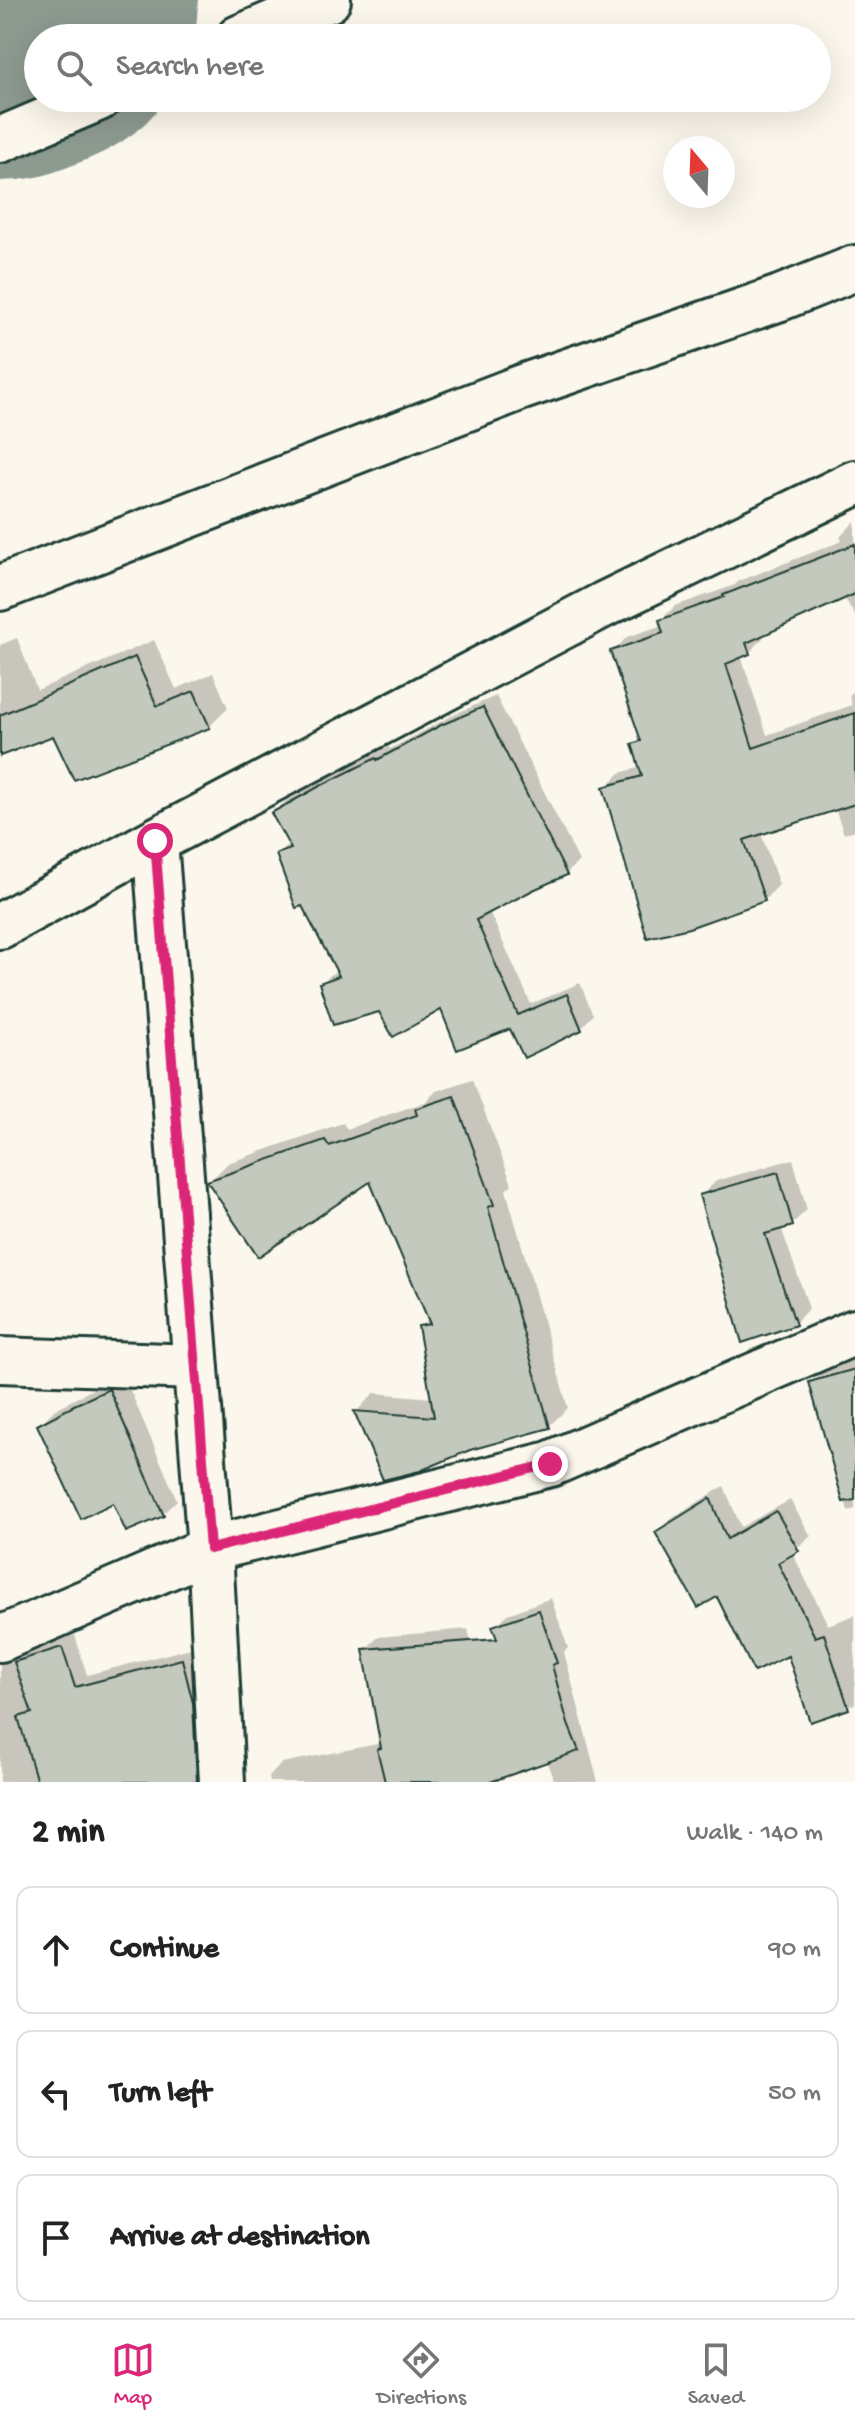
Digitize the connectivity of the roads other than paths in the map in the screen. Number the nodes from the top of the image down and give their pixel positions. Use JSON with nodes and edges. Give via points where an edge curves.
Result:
{"nodes":[{"id":1,"x":328,"y":0,"type":"edge"},
{"id":2,"x":272,"y":24,"type":"edge"},
{"id":3,"x":66,"y":112,"type":"edge"},
{"id":4,"x":0,"y":140,"type":"edge"},
{"id":5,"x":855,"y":268,"type":"edge"},
{"id":6,"x":855,"y":483,"type":"edge"},
{"id":7,"x":0,"y":588,"type":"edge"},
{"id":8,"x":155,"y":841,"type":"junction"},
{"id":9,"x":0,"y":926,"type":"edge"},
{"id":10,"x":855,"y":1332,"type":"edge"},
{"id":11,"x":0,"y":1360,"type":"edge"},
{"id":12,"x":196,"y":1367,"type":"junction"},
{"id":13,"x":210,"y":1549,"type":"junction"},
{"id":14,"x":0,"y":1639,"type":"edge"},
{"id":15,"x":222,"y":1782,"type":"edge"}],
"edges":[{"from":1,"to":2,"type":"street"},
{"from":3,"to":4,"type":"street"},
{"from":5,"to":7,"type":"street","via":[[507,393]]},
{"from":6,"to":8,"type":"street","via":[[605,604]]},
{"from":8,"to":9,"type":"street"},
{"from":8,"to":12,"type":"street"},
{"from":10,"to":13,"type":"street","via":[[550,1464]]},
{"from":11,"to":12,"type":"street"},
{"from":12,"to":13,"type":"street"},
{"from":13,"to":14,"type":"street"},
{"from":13,"to":15,"type":"street"}]}
